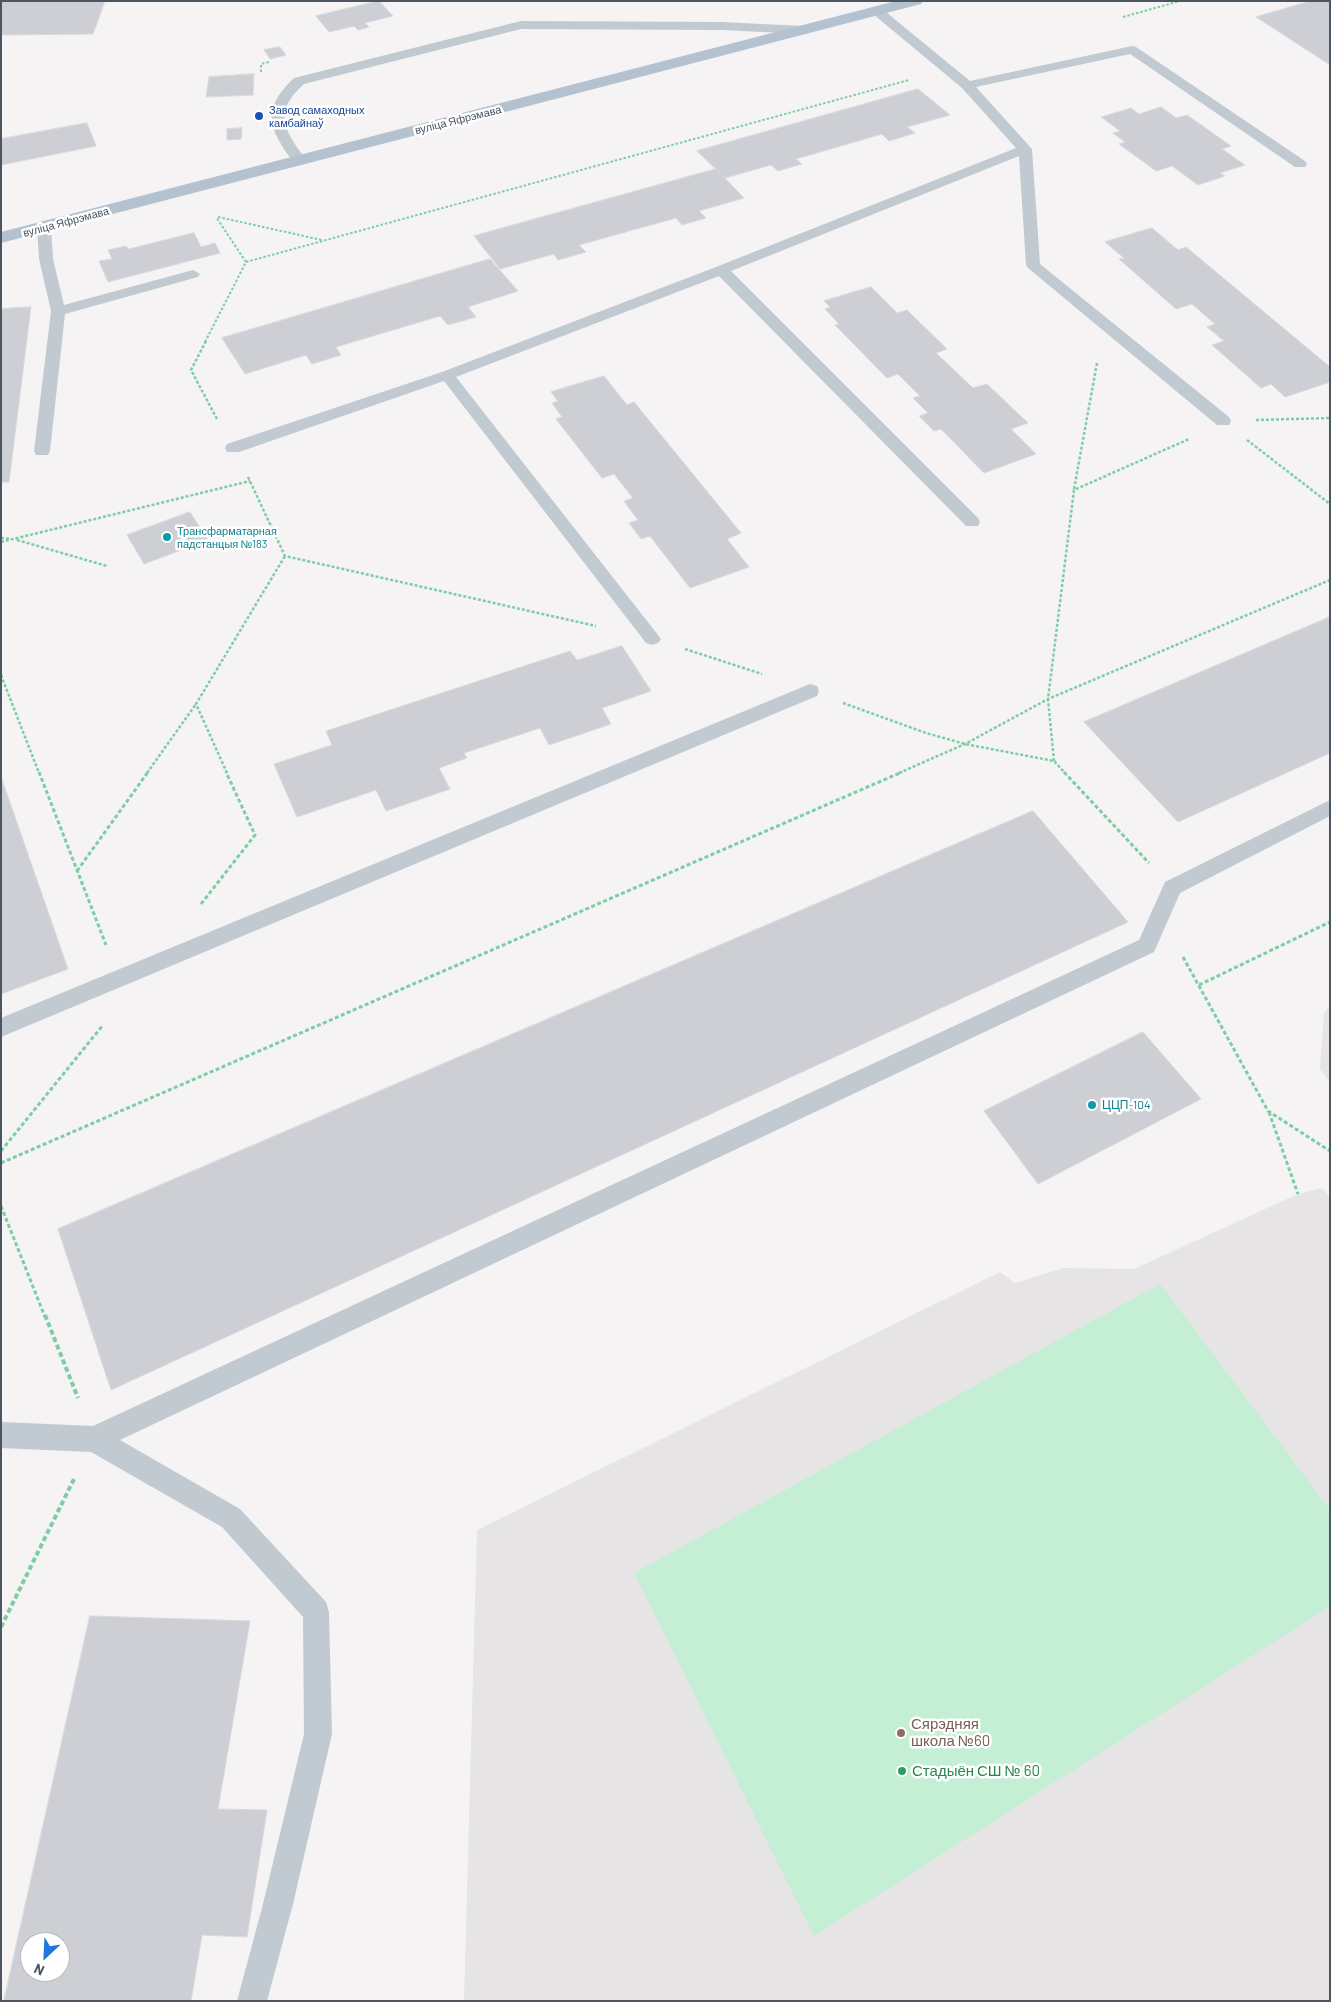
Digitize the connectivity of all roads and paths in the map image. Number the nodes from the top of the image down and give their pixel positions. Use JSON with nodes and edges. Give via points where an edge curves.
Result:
{"nodes":[{"id":1,"x":915,"y":1,"type":"edge"},
{"id":2,"x":1180,"y":1,"type":"edge"},
{"id":3,"x":877,"y":11,"type":"junction"},
{"id":4,"x":1116,"y":20,"type":"dead end"},
{"id":5,"x":803,"y":30,"type":"junction"},
{"id":6,"x":950,"y":69,"type":"junction"},
{"id":7,"x":968,"y":85,"type":"junction"},
{"id":8,"x":1024,"y":149,"type":"junction"},
{"id":9,"x":299,"y":160,"type":"junction"},
{"id":10,"x":1300,"y":164,"type":"dead end"},
{"id":11,"x":215,"y":216,"type":"dead end"},
{"id":12,"x":44,"y":227,"type":"junction"},
{"id":13,"x":1,"y":238,"type":"edge"},
{"id":14,"x":324,"y":240,"type":"junction"},
{"id":15,"x":246,"y":262,"type":"dead end"},
{"id":16,"x":721,"y":270,"type":"junction"},
{"id":17,"x":193,"y":274,"type":"dead end"},
{"id":18,"x":58,"y":311,"type":"junction"},
{"id":19,"x":1104,"y":324,"type":"junction"},
{"id":20,"x":447,"y":375,"type":"junction"},
{"id":21,"x":1330,"y":418,"type":"edge"},
{"id":22,"x":1223,"y":421,"type":"junction"},
{"id":23,"x":233,"y":448,"type":"dead end"},
{"id":24,"x":42,"y":451,"type":"dead end"},
{"id":25,"x":250,"y":480,"type":"dead end"},
{"id":26,"x":1074,"y":490,"type":"junction"},
{"id":27,"x":1330,"y":504,"type":"edge"},
{"id":28,"x":972,"y":522,"type":"dead end"},
{"id":29,"x":1,"y":538,"type":"edge"},
{"id":30,"x":14,"y":539,"type":"junction"},
{"id":31,"x":1,"y":542,"type":"edge"},
{"id":32,"x":285,"y":556,"type":"dead end"},
{"id":33,"x":107,"y":566,"type":"dead end"},
{"id":34,"x":1330,"y":580,"type":"edge"},
{"id":35,"x":652,"y":639,"type":"dead end"},
{"id":36,"x":1,"y":675,"type":"edge"},
{"id":37,"x":810,"y":691,"type":"dead end"},
{"id":38,"x":1048,"y":699,"type":"junction"},
{"id":39,"x":196,"y":704,"type":"junction"},
{"id":40,"x":1054,"y":761,"type":"dead end"},
{"id":41,"x":1330,"y":807,"type":"edge"},
{"id":42,"x":77,"y":871,"type":"junction"},
{"id":43,"x":196,"y":910,"type":"dead end"},
{"id":44,"x":1161,"y":917,"type":"junction"},
{"id":45,"x":1330,"y":922,"type":"edge"},
{"id":46,"x":118,"y":978,"type":"junction"},
{"id":47,"x":1199,"y":985,"type":"junction"},
{"id":48,"x":105,"y":1023,"type":"dead end"},
{"id":49,"x":1,"y":1028,"type":"edge"},
{"id":50,"x":1268,"y":1111,"type":"junction"},
{"id":51,"x":1,"y":1151,"type":"edge"},
{"id":52,"x":1330,"y":1151,"type":"edge"},
{"id":53,"x":1,"y":1163,"type":"edge"},
{"id":54,"x":1298,"y":1194,"type":"dead end"},
{"id":55,"x":1,"y":1435,"type":"edge"},
{"id":56,"x":94,"y":1439,"type":"junction"},
{"id":57,"x":252,"y":2001,"type":"edge"}],
"edges":[{"from":1,"to":3,"type":"main road","name":"вуліца Яфрэмава"},
{"from":2,"to":4,"type":"path"},
{"from":3,"to":5,"type":"main road","name":"вуліца Яфрэмава"},
{"from":3,"to":6,"type":"lane"},
{"from":5,"to":9,"type":"main road","name":"вуліца Яфрэмава"},
{"from":5,"to":9,"type":"lane","via":[[721,26],[521,25],[299,81],[287,91],[276,114],[281,137]]},
{"from":6,"to":7,"type":"lane"},
{"from":6,"to":14,"type":"path"},
{"from":7,"to":8,"type":"lane"},
{"from":7,"to":10,"type":"lane","via":[[1132,50]]},
{"from":8,"to":16,"type":"lane"},
{"from":8,"to":19,"type":"lane","via":[[1033,265]]},
{"from":9,"to":12,"type":"main road","name":"вуліца Яфрэмава"},
{"from":11,"to":14,"type":"path"},
{"from":12,"to":13,"type":"main road","name":"вуліца Яфрэмава"},
{"from":12,"to":18,"type":"lane","via":[[46,260]]},
{"from":14,"to":15,"type":"path"},
{"from":16,"to":20,"type":"lane"},
{"from":16,"to":28,"type":"lane"},
{"from":17,"to":18,"type":"lane"},
{"from":18,"to":24,"type":"lane"},
{"from":19,"to":22,"type":"lane"},
{"from":19,"to":26,"type":"path"},
{"from":20,"to":23,"type":"lane"},
{"from":20,"to":35,"type":"lane"},
{"from":21,"to":22,"type":"path"},
{"from":22,"to":26,"type":"path"},
{"from":22,"to":27,"type":"path"},
{"from":25,"to":30,"type":"path"},
{"from":26,"to":38,"type":"path"},
{"from":29,"to":30,"type":"path"},
{"from":30,"to":31,"type":"path"},
{"from":30,"to":33,"type":"path"},
{"from":32,"to":39,"type":"path"},
{"from":34,"to":38,"type":"path"},
{"from":36,"to":42,"type":"path"},
{"from":37,"to":46,"type":"lane"},
{"from":38,"to":40,"type":"path"},
{"from":38,"to":53,"type":"path","via":[[965,744]]},
{"from":39,"to":42,"type":"path"},
{"from":39,"to":43,"type":"path","via":[[255,835]]},
{"from":41,"to":44,"type":"lane","via":[[1172,888]]},
{"from":42,"to":46,"type":"path"},
{"from":44,"to":47,"type":"path"},
{"from":44,"to":56,"type":"lane","via":[[1147,946]]},
{"from":45,"to":47,"type":"path"},
{"from":46,"to":49,"type":"lane"},
{"from":47,"to":50,"type":"path"},
{"from":48,"to":51,"type":"path"},
{"from":50,"to":52,"type":"path"},
{"from":50,"to":54,"type":"path"},
{"from":55,"to":56,"type":"lane"},
{"from":56,"to":57,"type":"lane","via":[[231,1518],[316,1612],[318,1734]]}]}
